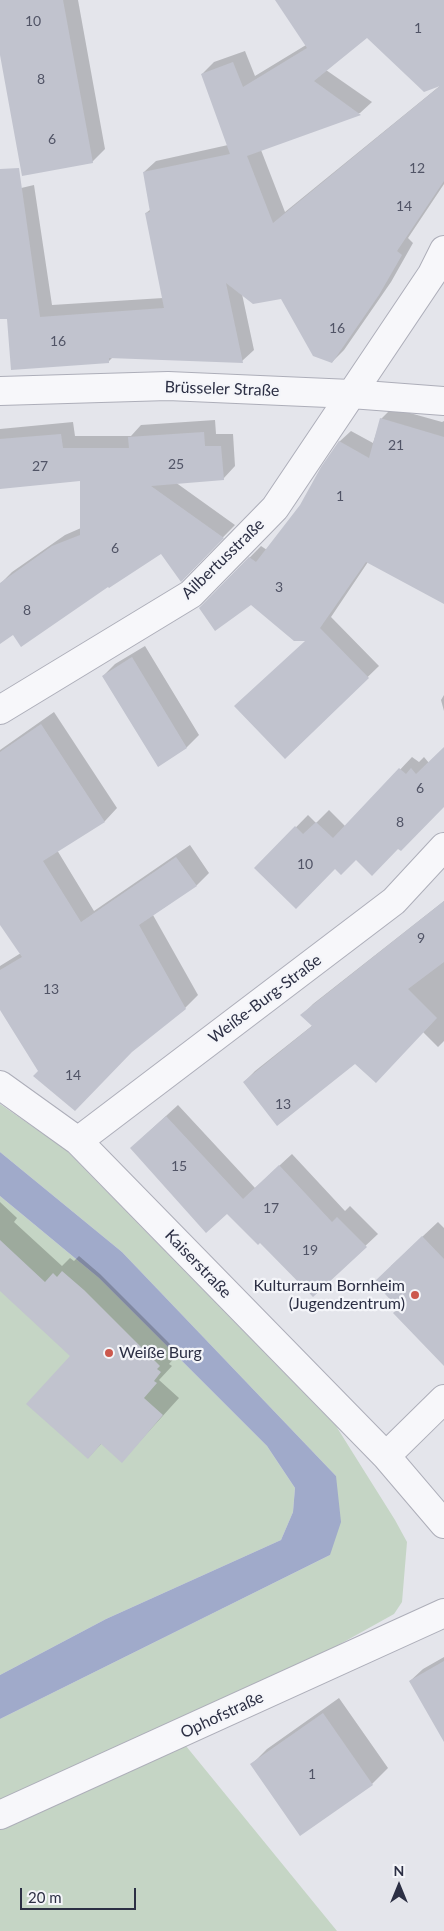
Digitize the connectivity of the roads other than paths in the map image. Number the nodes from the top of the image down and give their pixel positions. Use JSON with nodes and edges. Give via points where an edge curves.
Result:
{"nodes":[{"id":1,"x":444,"y":250,"type":"edge"},
{"id":2,"x":0,"y":390,"type":"edge"},
{"id":3,"x":351,"y":394,"type":"junction"},
{"id":4,"x":444,"y":400,"type":"edge"},
{"id":5,"x":0,"y":710,"type":"edge"},
{"id":6,"x":444,"y":847,"type":"edge"},
{"id":7,"x":0,"y":1085,"type":"edge"},
{"id":8,"x":78,"y":1141,"type":"junction"},
{"id":9,"x":444,"y":1399,"type":"edge"},
{"id":10,"x":386,"y":1456,"type":"junction"},
{"id":11,"x":444,"y":1524,"type":"edge"},
{"id":12,"x":444,"y":1613,"type":"edge"},
{"id":13,"x":0,"y":1814,"type":"edge"}],
"edges":[{"from":1,"to":3,"type":"street","name":"Ailbertusstraße","via":[[432,274]]},
{"from":2,"to":3,"type":"street","name":"Brüsseler Straße","via":[[168,386]]},
{"from":3,"to":4,"type":"street","name":"Brüsseler Straße"},
{"from":3,"to":5,"type":"street","name":"Ailbertusstraße","via":[[275,508],[191,594]]},
{"from":6,"to":8,"type":"street","name":"Weiße-Burg-Straße","via":[[394,901]]},
{"from":7,"to":8,"type":"street","name":"Kaiserstraße"},
{"from":8,"to":10,"type":"street","name":"Kaiserstraße"},
{"from":9,"to":10,"type":"street"},
{"from":10,"to":11,"type":"street","name":"Kaiserstraße"},
{"from":12,"to":13,"type":"street","name":"Ophofstraße"}]}
